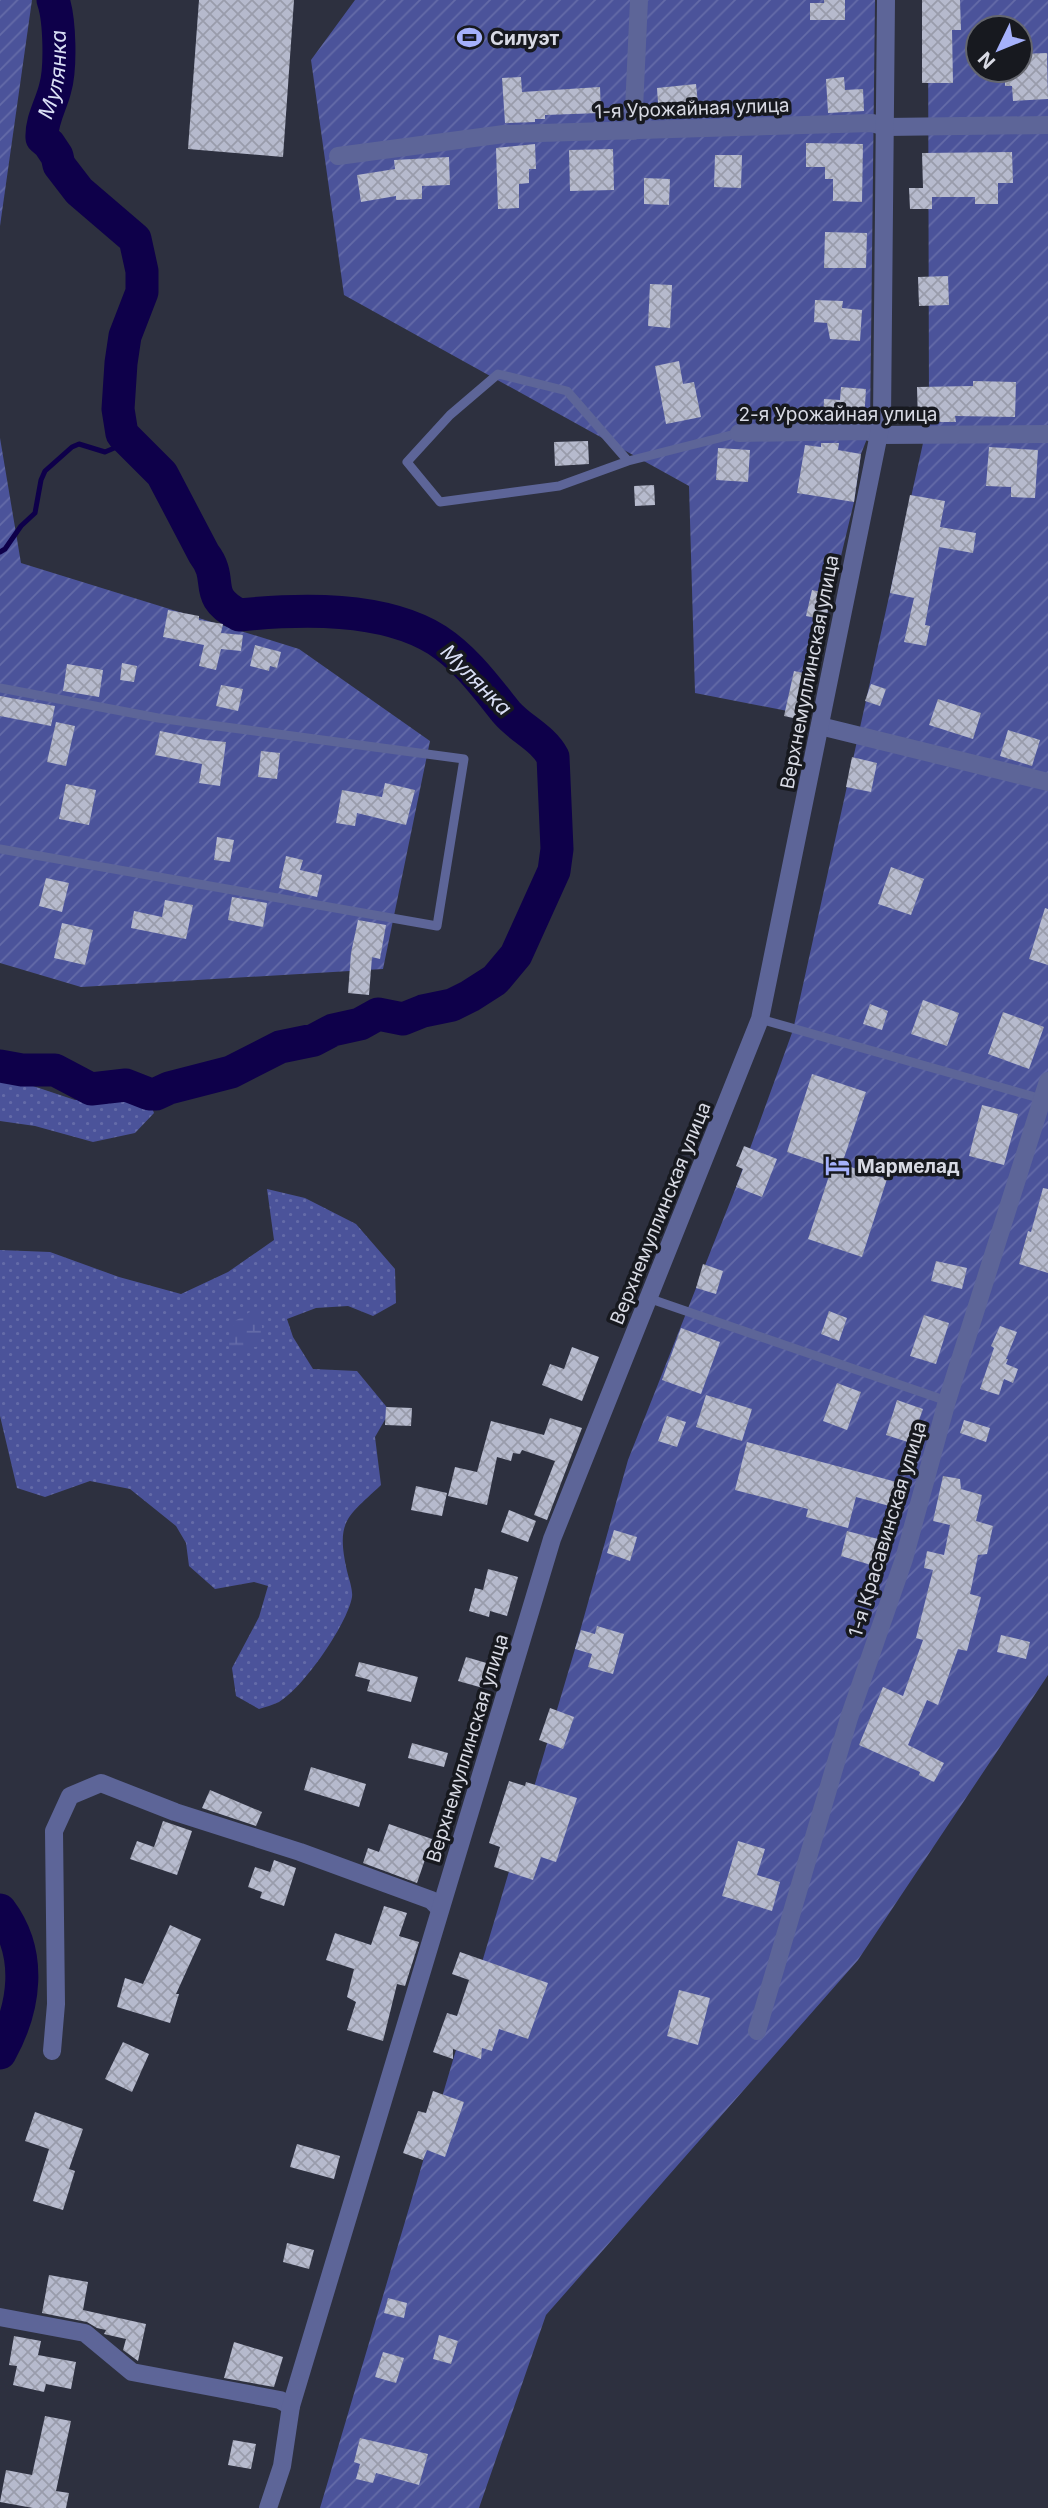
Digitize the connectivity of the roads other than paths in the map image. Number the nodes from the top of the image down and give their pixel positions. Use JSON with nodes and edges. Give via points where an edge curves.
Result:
{"nodes":[{"id":1,"x":639,"y":0,"type":"edge"},
{"id":2,"x":886,"y":0,"type":"edge"},
{"id":3,"x":1048,"y":125,"type":"edge"},
{"id":4,"x":886,"y":127,"type":"junction"},
{"id":5,"x":633,"y":131,"type":"junction"},
{"id":6,"x":338,"y":156,"type":"dead end"},
{"id":7,"x":738,"y":433,"type":"joint"},
{"id":8,"x":1048,"y":434,"type":"edge"},
{"id":9,"x":879,"y":435,"type":"junction"},
{"id":10,"x":628,"y":461,"type":"junction"},
{"id":11,"x":0,"y":688,"type":"edge"},
{"id":12,"x":820,"y":726,"type":"junction"},
{"id":13,"x":1048,"y":782,"type":"edge"},
{"id":14,"x":0,"y":849,"type":"edge"},
{"id":15,"x":760,"y":1019,"type":"junction"},
{"id":16,"x":1048,"y":1081,"type":"edge"},
{"id":17,"x":1042,"y":1099,"type":"junction"},
{"id":18,"x":649,"y":1298,"type":"junction"},
{"id":19,"x":947,"y":1401,"type":"junction"},
{"id":20,"x":440,"y":1909,"type":"junction"},
{"id":21,"x":757,"y":2031,"type":"dead end"},
{"id":22,"x":52,"y":2051,"type":"dead end"},
{"id":23,"x":0,"y":2317,"type":"edge"},
{"id":24,"x":291,"y":2406,"type":"junction"},
{"id":25,"x":268,"y":2508,"type":"edge"}],
"edges":[{"from":1,"to":5,"type":"street"},
{"from":2,"to":4,"type":"street","name":"Верхнемуллинская улица"},
{"from":3,"to":4,"type":"street","name":"1-я Урожайная улица"},
{"from":4,"to":5,"type":"street","name":"1-я Урожайная улица","via":[[872,123]]},
{"from":4,"to":9,"type":"street","name":"Верхнемуллинская улица"},
{"from":5,"to":6,"type":"street","name":"1-я Урожайная улица","via":[[504,134]]},
{"from":7,"to":9,"type":"street","name":"2-я Урожайная улица","via":[[866,431]]},
{"from":7,"to":10,"type":"lane","name":"2-я Урожайная улица"},
{"from":8,"to":9,"type":"street","name":"2-я Урожайная улица"},
{"from":9,"to":12,"type":"street","name":"Верхнемуллинская улица"},
{"from":10,"to":10,"type":"lane","name":"2-я Урожайная улица","via":[[567,391],[498,374],[450,415],[407,462],[440,502],[559,486]]},
{"from":11,"to":14,"type":"lane","via":[[158,718],[464,759],[437,926]]},
{"from":12,"to":13,"type":"street"},
{"from":12,"to":15,"type":"street","name":"Верхнемуллинская улица"},
{"from":15,"to":17,"type":"lane"},
{"from":15,"to":18,"type":"street","name":"Верхнемуллинская улица"},
{"from":16,"to":17,"type":"street","name":"1-я Красавинская улица"},
{"from":17,"to":19,"type":"street","name":"1-я Красавинская улица"},
{"from":18,"to":19,"type":"lane"},
{"from":18,"to":20,"type":"street","name":"Верхнемуллинская улица","via":[[552,1539]]},
{"from":19,"to":21,"type":"street","name":"1-я Красавинская улица","via":[[904,1559],[849,1718]]},
{"from":20,"to":22,"type":"street","via":[[431,1900],[101,1783],[71,1796],[54,1831],[56,2004]]},
{"from":20,"to":24,"type":"street","name":"Верхнемуллинская улица"},
{"from":23,"to":24,"type":"street","via":[[85,2333],[132,2372],[280,2400]]},
{"from":24,"to":25,"type":"street","name":"Верхнемуллинская улица","via":[[282,2466]]}]}
